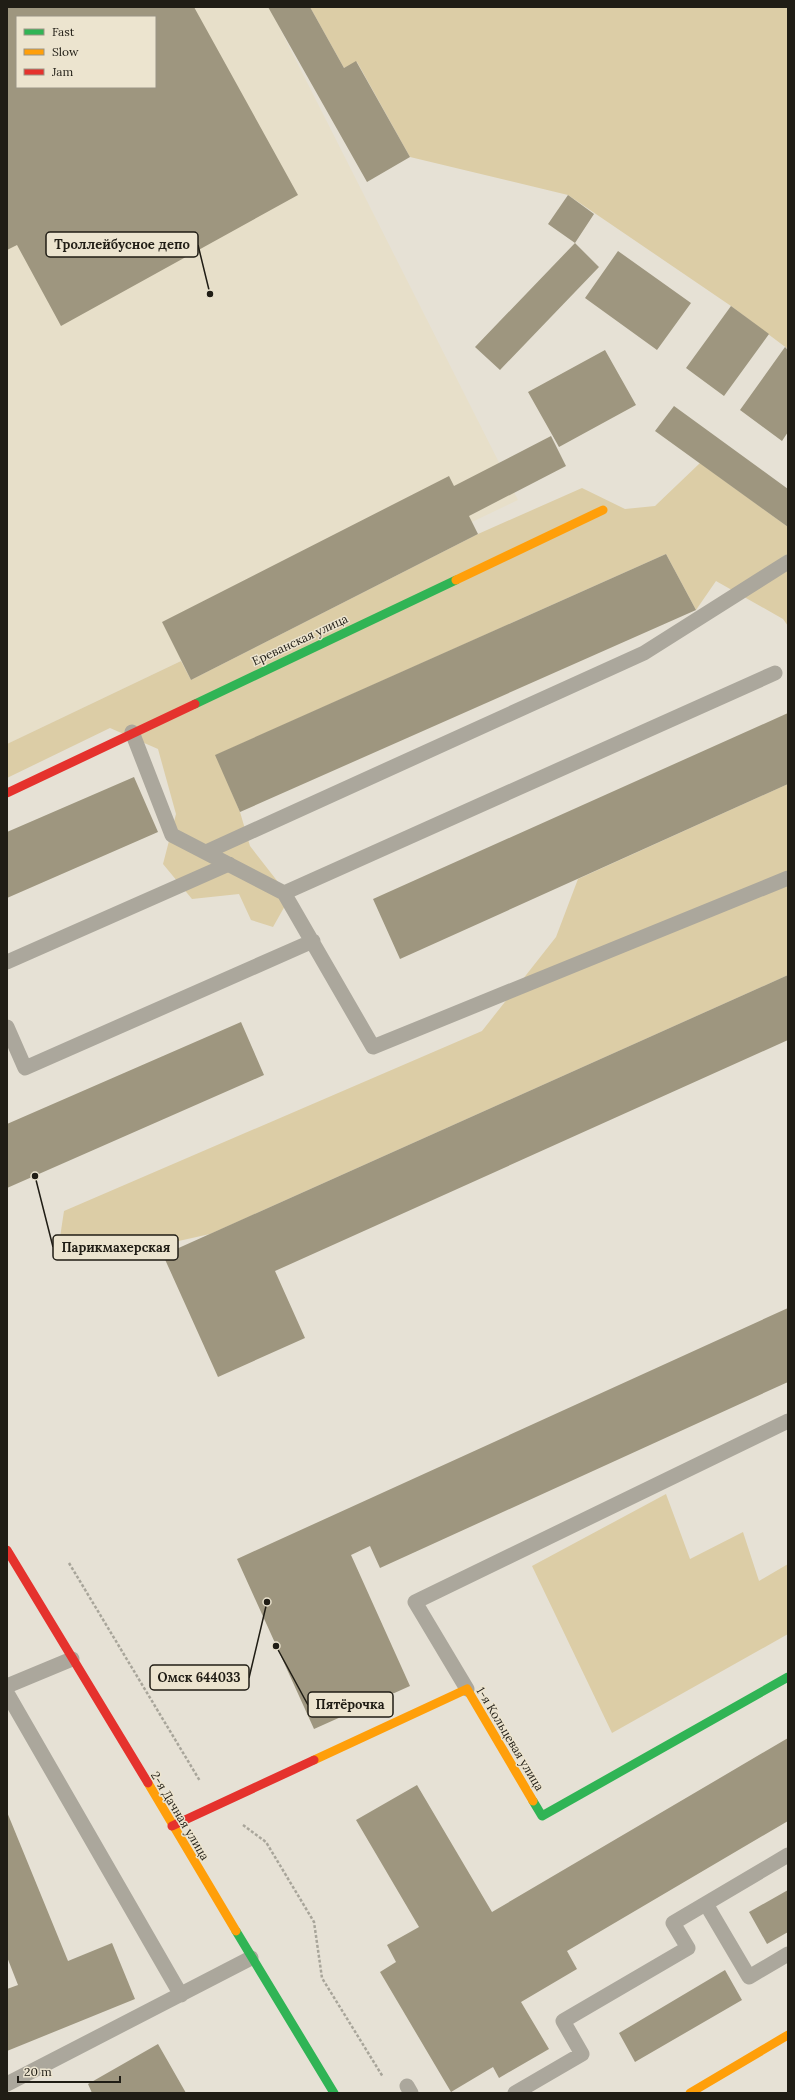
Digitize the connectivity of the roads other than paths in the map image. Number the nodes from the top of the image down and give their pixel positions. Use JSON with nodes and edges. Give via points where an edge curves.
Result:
{"nodes":[{"id":1,"x":603,"y":510,"type":"dead end"},
{"id":2,"x":788,"y":562,"type":"edge"},
{"id":3,"x":775,"y":673,"type":"dead end"},
{"id":4,"x":132,"y":732,"type":"junction"},
{"id":5,"x":7,"y":793,"type":"edge"},
{"id":6,"x":206,"y":852,"type":"junction"},
{"id":7,"x":229,"y":864,"type":"junction"},
{"id":8,"x":788,"y":878,"type":"edge"},
{"id":9,"x":284,"y":893,"type":"junction"},
{"id":10,"x":313,"y":941,"type":"junction"},
{"id":11,"x":7,"y":962,"type":"edge"},
{"id":12,"x":7,"y":1027,"type":"edge"},
{"id":13,"x":788,"y":1421,"type":"edge"},
{"id":14,"x":7,"y":1550,"type":"edge"},
{"id":15,"x":72,"y":1659,"type":"junction"},
{"id":16,"x":788,"y":1677,"type":"edge"},
{"id":17,"x":7,"y":1686,"type":"edge"},
{"id":18,"x":467,"y":1689,"type":"junction"},
{"id":19,"x":7,"y":1693,"type":"edge"},
{"id":20,"x":172,"y":1826,"type":"junction"},
{"id":21,"x":788,"y":1855,"type":"edge"},
{"id":22,"x":706,"y":1904,"type":"junction"},
{"id":23,"x":788,"y":1954,"type":"edge"},
{"id":24,"x":251,"y":1958,"type":"junction"},
{"id":25,"x":181,"y":1995,"type":"junction"},
{"id":26,"x":788,"y":2035,"type":"edge"},
{"id":27,"x":7,"y":2084,"type":"edge"},
{"id":28,"x":334,"y":2093,"type":"edge"},
{"id":29,"x":515,"y":2093,"type":"edge"},
{"id":30,"x":690,"y":2093,"type":"edge"}],
"edges":[{"from":1,"to":4,"type":"street","name":"Ереванская улица"},
{"from":2,"to":6,"type":"lane","via":[[644,653]]},
{"from":3,"to":9,"type":"lane"},
{"from":4,"to":5,"type":"street","name":"Ереванская улица"},
{"from":4,"to":6,"type":"lane","via":[[172,835]]},
{"from":6,"to":7,"type":"lane"},
{"from":7,"to":9,"type":"lane"},
{"from":7,"to":11,"type":"lane"},
{"from":8,"to":10,"type":"lane","via":[[373,1047]]},
{"from":9,"to":10,"type":"lane"},
{"from":10,"to":12,"type":"lane","via":[[25,1068]]},
{"from":13,"to":18,"type":"lane","via":[[415,1602]]},
{"from":14,"to":15,"type":"street","name":"2-я Дачная улица"},
{"from":15,"to":17,"type":"lane"},
{"from":15,"to":20,"type":"street","name":"2-я Дачная улица"},
{"from":16,"to":18,"type":"street","name":"1-я Кольцевая улица","via":[[542,1816]]},
{"from":18,"to":20,"type":"street","name":"1-я Кольцевая улица"},
{"from":19,"to":25,"type":"lane"},
{"from":20,"to":24,"type":"street","name":"2-я Дачная улица"},
{"from":21,"to":22,"type":"lane"},
{"from":22,"to":23,"type":"lane","via":[[749,1977]]},
{"from":22,"to":29,"type":"lane","via":[[673,1923],[688,1948],[563,2021],[582,2054]]},
{"from":24,"to":25,"type":"lane"},
{"from":24,"to":28,"type":"street","name":"2-я Дачная улица"},
{"from":25,"to":27,"type":"lane"},
{"from":26,"to":30,"type":"street"}]}
